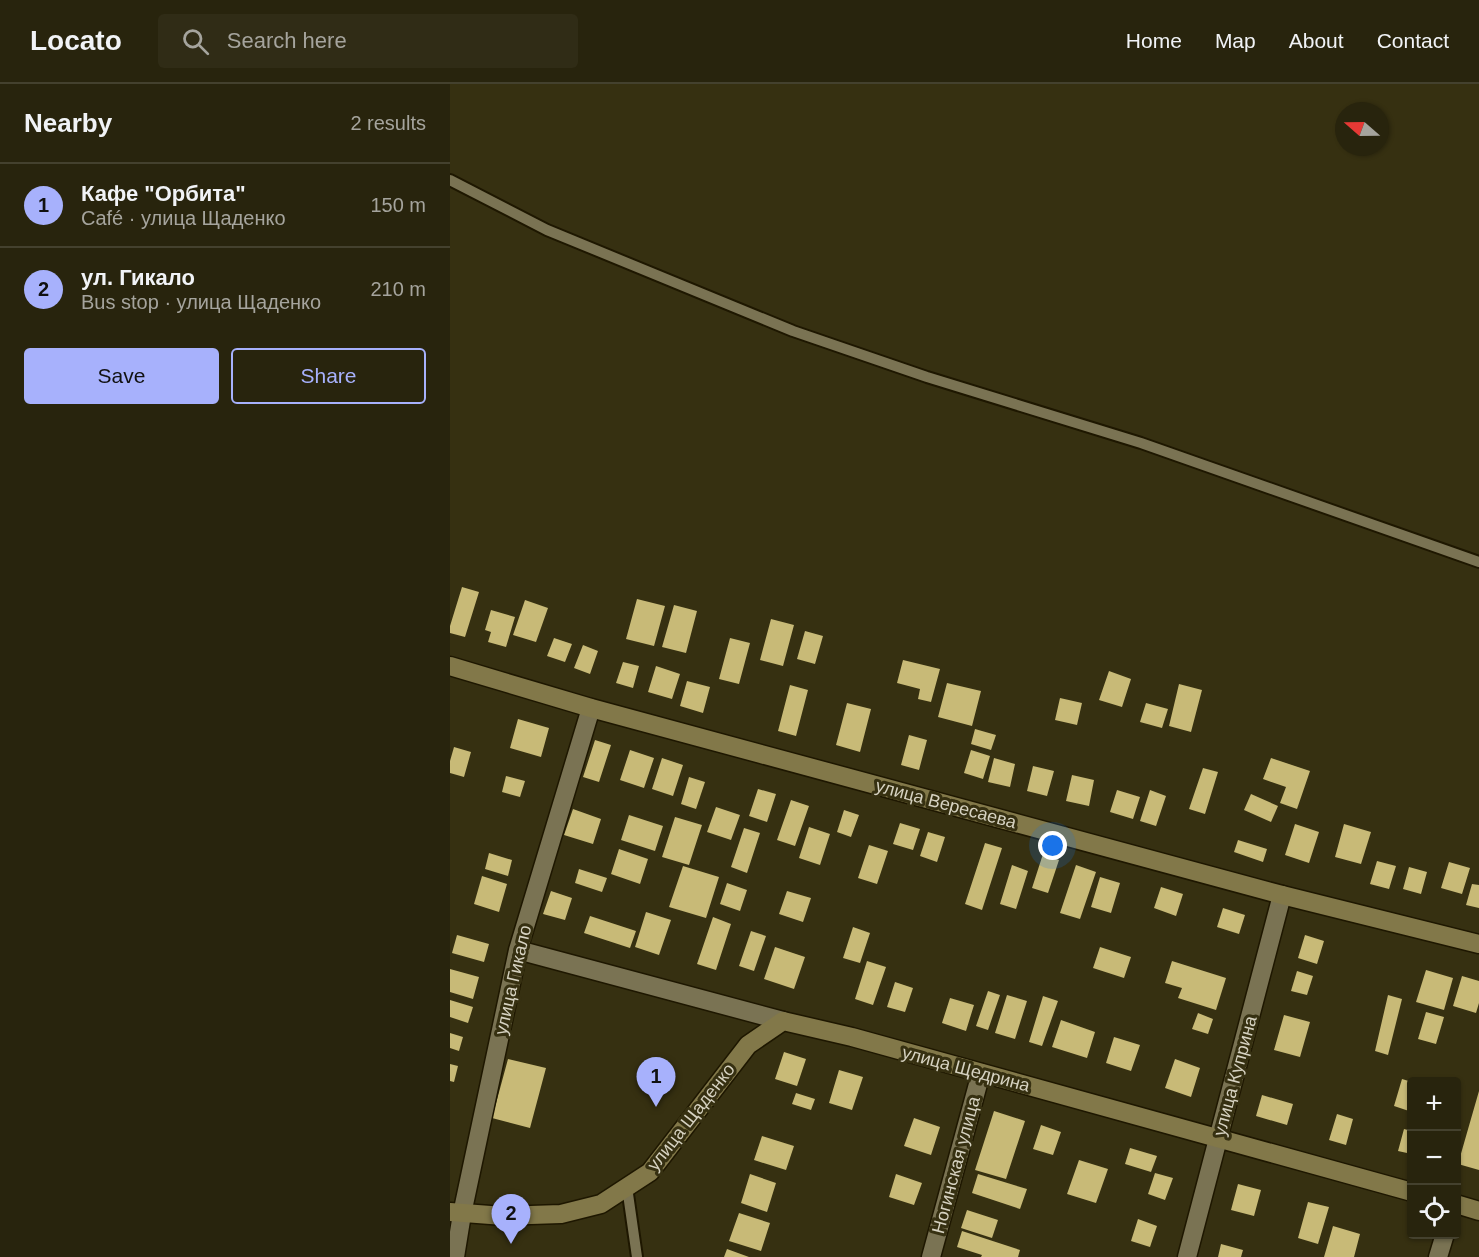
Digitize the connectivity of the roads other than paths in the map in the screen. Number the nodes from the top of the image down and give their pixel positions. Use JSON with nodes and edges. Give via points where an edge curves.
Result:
{"nodes":[{"id":1,"x":450,"y":180,"type":"edge"},
{"id":2,"x":1479,"y":562,"type":"edge"},
{"id":3,"x":450,"y":666,"type":"edge"},
{"id":4,"x":591,"y":708,"type":"junction"},
{"id":5,"x":1282,"y":895,"type":"junction"},
{"id":6,"x":1479,"y":944,"type":"edge"},
{"id":7,"x":519,"y":950,"type":"junction"},
{"id":8,"x":783,"y":1021,"type":"junction"},
{"id":9,"x":981,"y":1073,"type":"junction"},
{"id":10,"x":1219,"y":1139,"type":"junction"},
{"id":11,"x":627,"y":1187,"type":"junction"},
{"id":12,"x":1407,"y":1191,"type":"edge"},
{"id":13,"x":1461,"y":1206,"type":"edge"},
{"id":14,"x":1479,"y":1211,"type":"edge"},
{"id":15,"x":456,"y":1213,"type":"edge"},
{"id":16,"x":1443,"y":1239,"type":"edge"},
{"id":17,"x":455,"y":1257,"type":"edge"},
{"id":18,"x":637,"y":1257,"type":"edge"},
{"id":19,"x":931,"y":1257,"type":"edge"},
{"id":20,"x":1187,"y":1257,"type":"edge"},
{"id":21,"x":1438,"y":1257,"type":"edge"}],
"edges":[{"from":1,"to":2,"type":"lane","via":[[547,230],[793,331],[1141,443]]},
{"from":3,"to":4,"type":"main road","name":"улица Вересаева"},
{"from":4,"to":5,"type":"main road","name":"улица Вересаева"},
{"from":4,"to":7,"type":"street","name":"улица Гикало"},
{"from":5,"to":6,"type":"main road","name":"улица Вересаева"},
{"from":5,"to":10,"type":"street","name":"улица Куприна"},
{"from":7,"to":8,"type":"street","name":"улица Щедрина"},
{"from":7,"to":15,"type":"street","name":"улица Гикало"},
{"from":8,"to":9,"type":"main road","name":"улица Щедрина"},
{"from":8,"to":11,"type":"main road","name":"улица Щаденко","via":[[748,1045],[650,1172]]},
{"from":9,"to":10,"type":"main road","name":"улица Щедрина"},
{"from":9,"to":19,"type":"street","name":"Ногинская улица"},
{"from":10,"to":12,"type":"main road","name":"улица Щедрина"},
{"from":10,"to":20,"type":"street","name":"улица Куприна"},
{"from":11,"to":15,"type":"main road","name":"улица Щаденко","via":[[601,1204],[561,1214]]},
{"from":11,"to":18,"type":"lane"},
{"from":13,"to":14,"type":"main road"},
{"from":15,"to":17,"type":"street","name":"улица Гикало"},
{"from":16,"to":21,"type":"street"}]}
